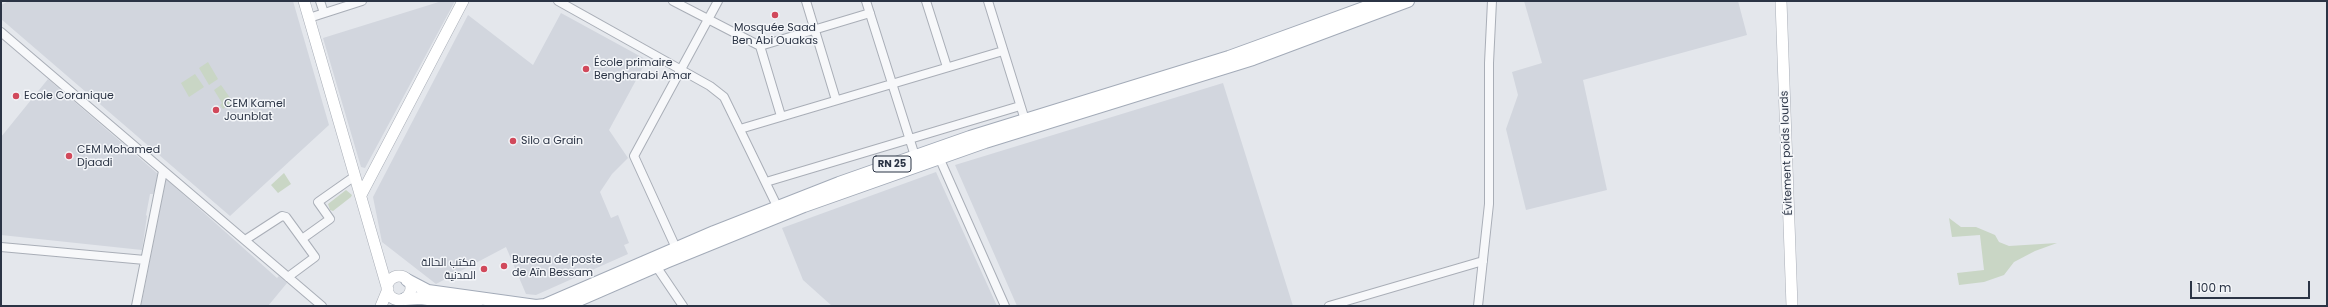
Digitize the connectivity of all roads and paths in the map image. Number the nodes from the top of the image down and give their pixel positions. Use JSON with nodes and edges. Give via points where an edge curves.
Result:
{"nodes":[{"id":1,"x":304,"y":1,"type":"edge"},
{"id":2,"x":320,"y":1,"type":"edge"},
{"id":3,"x":362,"y":1,"type":"edge"},
{"id":4,"x":463,"y":1,"type":"edge"},
{"id":5,"x":558,"y":1,"type":"edge"},
{"id":6,"x":673,"y":1,"type":"edge"},
{"id":7,"x":718,"y":1,"type":"edge"},
{"id":8,"x":806,"y":1,"type":"edge"},
{"id":9,"x":866,"y":1,"type":"edge"},
{"id":10,"x":926,"y":1,"type":"edge"},
{"id":11,"x":988,"y":1,"type":"edge"},
{"id":12,"x":1383,"y":1,"type":"edge"},
{"id":13,"x":1408,"y":1,"type":"edge"},
{"id":14,"x":1492,"y":1,"type":"edge"},
{"id":15,"x":1781,"y":1,"type":"edge"},
{"id":16,"x":324,"y":13,"type":"junction"},
{"id":17,"x":870,"y":13,"type":"junction"},
{"id":18,"x":309,"y":18,"type":"junction"},
{"id":19,"x":708,"y":20,"type":"junction"},
{"id":20,"x":814,"y":29,"type":"junction"},
{"id":21,"x":1,"y":32,"type":"edge"},
{"id":22,"x":760,"y":46,"type":"junction"},
{"id":23,"x":1003,"y":51,"type":"junction"},
{"id":24,"x":947,"y":67,"type":"junction"},
{"id":25,"x":680,"y":69,"type":"junction"},
{"id":26,"x":892,"y":84,"type":"junction"},
{"id":27,"x":836,"y":100,"type":"junction"},
{"id":28,"x":1020,"y":106,"type":"junction"},
{"id":29,"x":781,"y":116,"type":"junction"},
{"id":30,"x":1025,"y":120,"type":"junction"},
{"id":31,"x":740,"y":129,"type":"junction"},
{"id":32,"x":909,"y":139,"type":"junction"},
{"id":33,"x":938,"y":153,"type":"junction"},
{"id":34,"x":915,"y":156,"type":"junction"},
{"id":35,"x":163,"y":171,"type":"junction"},
{"id":36,"x":355,"y":176,"type":"junction"},
{"id":37,"x":766,"y":182,"type":"junction"},
{"id":38,"x":361,"y":195,"type":"junction"},
{"id":39,"x":777,"y":206,"type":"junction"},
{"id":40,"x":302,"y":239,"type":"junction"},
{"id":41,"x":245,"y":240,"type":"junction"},
{"id":42,"x":1,"y":247,"type":"edge"},
{"id":43,"x":676,"y":248,"type":"junction"},
{"id":44,"x":145,"y":260,"type":"junction"},
{"id":45,"x":380,"y":260,"type":"junction"},
{"id":46,"x":1483,"y":261,"type":"junction"},
{"id":47,"x":656,"y":266,"type":"junction"},
{"id":48,"x":288,"y":277,"type":"junction"},
{"id":49,"x":403,"y":278,"type":"junction"},
{"id":50,"x":387,"y":288,"type":"junction"},
{"id":51,"x":397,"y":301,"type":"edge"},
{"id":52,"x":136,"y":306,"type":"edge"},
{"id":53,"x":322,"y":306,"type":"edge"},
{"id":54,"x":381,"y":306,"type":"edge"},
{"id":55,"x":476,"y":306,"type":"edge"},
{"id":56,"x":542,"y":306,"type":"edge"},
{"id":57,"x":565,"y":306,"type":"edge"},
{"id":58,"x":683,"y":306,"type":"edge"},
{"id":59,"x":1005,"y":306,"type":"edge"},
{"id":60,"x":1329,"y":306,"type":"edge"},
{"id":61,"x":1478,"y":306,"type":"edge"},
{"id":62,"x":1792,"y":306,"type":"edge"}],
"edges":[{"from":1,"to":18,"type":"main road"},
{"from":2,"to":16,"type":"street"},
{"from":3,"to":16,"type":"street"},
{"from":4,"to":38,"type":"main road"},
{"from":5,"to":25,"type":"street"},
{"from":6,"to":19,"type":"street"},
{"from":7,"to":19,"type":"street"},
{"from":8,"to":20,"type":"street"},
{"from":9,"to":17,"type":"street"},
{"from":10,"to":24,"type":"street"},
{"from":11,"to":23,"type":"street"},
{"from":12,"to":30,"type":"main road","number":"RN 25","via":[[1229,57]]},
{"from":13,"to":33,"type":"main road","number":"RN 25","via":[[1253,59]]},
{"from":14,"to":46,"type":"street","via":[[1489,63],[1489,204]]},
{"from":15,"to":62,"type":"main road","name":"Évitement poids lourds"},
{"from":16,"to":18,"type":"street"},
{"from":17,"to":20,"type":"street"},
{"from":17,"to":26,"type":"street"},
{"from":18,"to":36,"type":"main road"},
{"from":19,"to":22,"type":"street"},
{"from":19,"to":25,"type":"street"},
{"from":20,"to":22,"type":"street"},
{"from":20,"to":27,"type":"street"},
{"from":21,"to":35,"type":"street"},
{"from":22,"to":29,"type":"street"},
{"from":23,"to":24,"type":"street"},
{"from":23,"to":28,"type":"street"},
{"from":24,"to":26,"type":"street"},
{"from":25,"to":31,"type":"street","via":[[724,97]]},
{"from":25,"to":43,"type":"street","via":[[634,156]]},
{"from":26,"to":27,"type":"street"},
{"from":26,"to":32,"type":"street"},
{"from":27,"to":29,"type":"street"},
{"from":28,"to":30,"type":"street"},
{"from":28,"to":32,"type":"street"},
{"from":29,"to":31,"type":"street"},
{"from":30,"to":33,"type":"main road","number":"RN 25"},
{"from":31,"to":37,"type":"street"},
{"from":32,"to":34,"type":"street"},
{"from":32,"to":37,"type":"street"},
{"from":33,"to":34,"type":"main road","number":"RN 25"},
{"from":33,"to":47,"type":"main road","number":"RN 25"},
{"from":33,"to":59,"type":"street"},
{"from":34,"to":39,"type":"main road","number":"RN 25"},
{"from":35,"to":41,"type":"street"},
{"from":35,"to":44,"type":"street"},
{"from":36,"to":38,"type":"main road"},
{"from":36,"to":40,"type":"street","via":[[318,202],[330,219]]},
{"from":37,"to":39,"type":"street"},
{"from":38,"to":45,"type":"main road"},
{"from":39,"to":43,"type":"main road","number":"RN 25"},
{"from":40,"to":41,"type":"street","via":[[286,217],[282,216]]},
{"from":40,"to":48,"type":"street","via":[[315,257]]},
{"from":41,"to":48,"type":"street"},
{"from":42,"to":44,"type":"street"},
{"from":43,"to":56,"type":"main road","number":"RN 25"},
{"from":44,"to":52,"type":"street"},
{"from":45,"to":49,"type":"main road"},
{"from":45,"to":50,"type":"main road"},
{"from":46,"to":60,"type":"street"},
{"from":46,"to":61,"type":"street"},
{"from":47,"to":57,"type":"main road","number":"RN 25"},
{"from":47,"to":58,"type":"street"},
{"from":48,"to":53,"type":"street"},
{"from":49,"to":50,"type":"main road","via":[[392,279]]},
{"from":49,"to":51,"type":"main road","via":[[410,290]]},
{"from":49,"to":56,"type":"main road","number":"RN 25","via":[[428,291]]},
{"from":50,"to":51,"type":"main road","via":[[392,298]]},
{"from":50,"to":54,"type":"main road"},
{"from":51,"to":55,"type":"main road","via":[[421,298]]}]}
